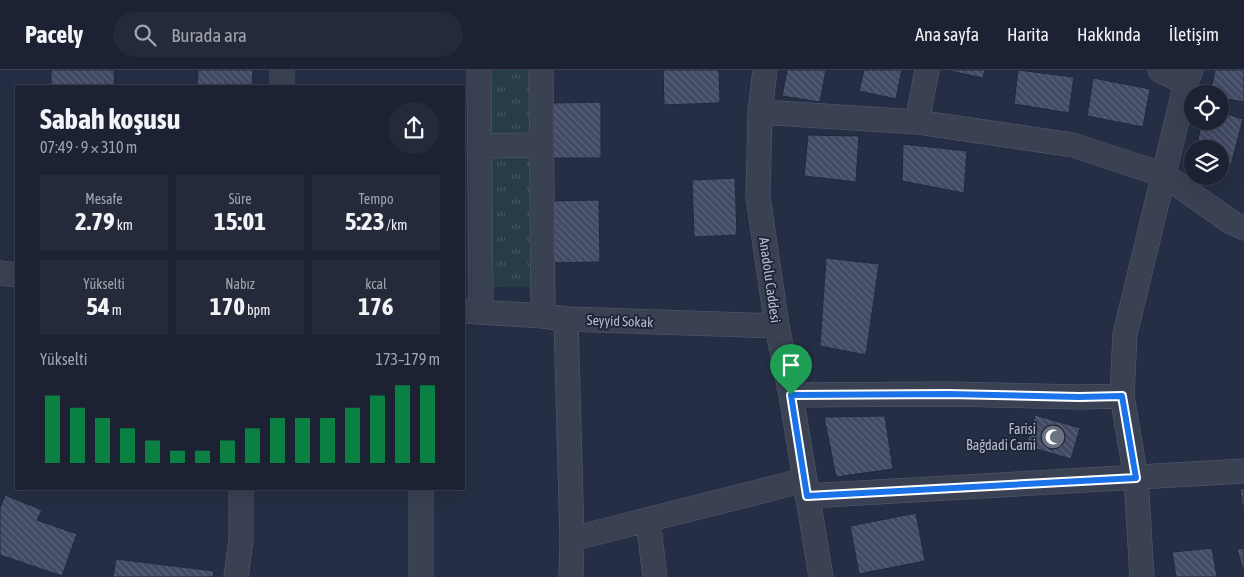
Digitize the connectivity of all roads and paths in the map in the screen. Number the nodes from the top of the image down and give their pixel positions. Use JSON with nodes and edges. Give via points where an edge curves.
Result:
{"nodes":[{"id":1,"x":282,"y":70,"type":"edge"},
{"id":2,"x":478,"y":70,"type":"edge"},
{"id":3,"x":541,"y":70,"type":"edge"},
{"id":4,"x":765,"y":70,"type":"edge"},
{"id":5,"x":927,"y":70,"type":"edge"},
{"id":6,"x":1160,"y":70,"type":"edge"},
{"id":7,"x":1188,"y":77,"type":"edge"},
{"id":8,"x":282,"y":85,"type":"edge"},
{"id":9,"x":760,"y":112,"type":"junction"},
{"id":10,"x":917,"y":122,"type":"junction"},
{"id":11,"x":541,"y":145,"type":"junction"},
{"id":12,"x":479,"y":146,"type":"junction"},
{"id":13,"x":1164,"y":175,"type":"junction"},
{"id":14,"x":1244,"y":228,"type":"edge"},
{"id":15,"x":0,"y":273,"type":"edge"},
{"id":16,"x":15,"y":275,"type":"edge"},
{"id":17,"x":472,"y":312,"type":"edge"},
{"id":18,"x":543,"y":316,"type":"junction"},
{"id":19,"x":566,"y":319,"type":"junction"},
{"id":20,"x":777,"y":326,"type":"junction"},
{"id":21,"x":791,"y":395,"type":"junction"},
{"id":22,"x":1122,"y":396,"type":"junction"},
{"id":23,"x":1244,"y":471,"type":"edge"},
{"id":24,"x":1136,"y":478,"type":"junction"},
{"id":25,"x":806,"y":488,"type":"junction"},
{"id":26,"x":241,"y":490,"type":"edge"},
{"id":27,"x":420,"y":490,"type":"edge"},
{"id":28,"x":648,"y":520,"type":"junction"},
{"id":29,"x":572,"y":538,"type":"junction"},
{"id":30,"x":236,"y":577,"type":"edge"},
{"id":31,"x":421,"y":577,"type":"edge"},
{"id":32,"x":570,"y":577,"type":"edge"},
{"id":33,"x":655,"y":577,"type":"edge"},
{"id":34,"x":821,"y":577,"type":"edge"},
{"id":35,"x":1142,"y":577,"type":"edge"}],
"edges":[{"from":1,"to":8,"type":"street"},
{"from":2,"to":12,"type":"street"},
{"from":3,"to":11,"type":"street"},
{"from":4,"to":9,"type":"street","name":"Anadolu Caddesi"},
{"from":5,"to":10,"type":"street"},
{"from":6,"to":7,"type":"street"},
{"from":7,"to":13,"type":"street"},
{"from":9,"to":10,"type":"street"},
{"from":9,"to":20,"type":"street","name":"Anadolu Caddesi","via":[[758,197]]},
{"from":10,"to":13,"type":"street","via":[[1073,145]]},
{"from":11,"to":12,"type":"street"},
{"from":11,"to":18,"type":"street"},
{"from":12,"to":17,"type":"street"},
{"from":13,"to":14,"type":"street"},
{"from":13,"to":22,"type":"street","via":[[1125,334]]},
{"from":15,"to":16,"type":"street"},
{"from":17,"to":18,"type":"street","name":"Seyyid Sokak"},
{"from":18,"to":19,"type":"street","name":"Seyyid Sokak"},
{"from":19,"to":20,"type":"street","name":"Seyyid Sokak"},
{"from":19,"to":29,"type":"street"},
{"from":20,"to":21,"type":"street","name":"Anadolu Caddesi"},
{"from":21,"to":22,"type":"street"},
{"from":21,"to":25,"type":"street","name":"Anadolu Caddesi"},
{"from":22,"to":24,"type":"street"},
{"from":23,"to":24,"type":"street"},
{"from":24,"to":25,"type":"street"},
{"from":24,"to":35,"type":"street"},
{"from":25,"to":28,"type":"street"},
{"from":25,"to":34,"type":"street","name":"Anadolu Caddesi"},
{"from":26,"to":30,"type":"street","via":[[241,540]]},
{"from":27,"to":31,"type":"street"},
{"from":28,"to":29,"type":"street"},
{"from":28,"to":33,"type":"street"},
{"from":29,"to":32,"type":"street"}]}
